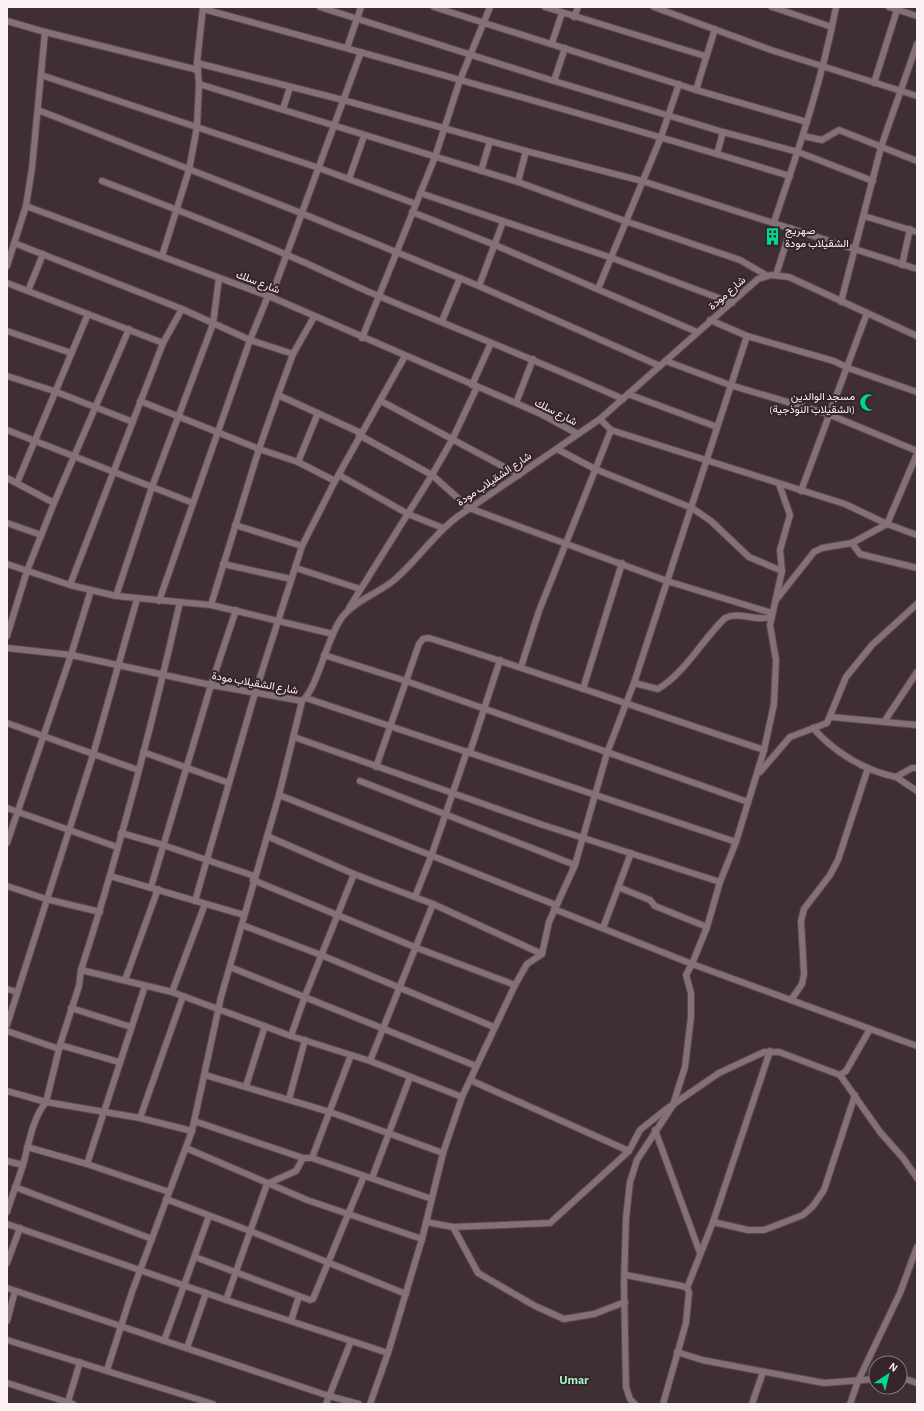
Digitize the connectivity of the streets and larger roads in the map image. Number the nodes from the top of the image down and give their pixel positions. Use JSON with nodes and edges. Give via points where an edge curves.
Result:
{"nodes":[{"id":1,"x":320,"y":7,"type":"edge"},
{"id":2,"x":361,"y":7,"type":"edge"},
{"id":3,"x":434,"y":7,"type":"edge"},
{"id":4,"x":490,"y":7,"type":"edge"},
{"id":5,"x":545,"y":7,"type":"edge"},
{"id":6,"x":578,"y":7,"type":"edge"},
{"id":7,"x":654,"y":7,"type":"edge"},
{"id":8,"x":772,"y":7,"type":"edge"},
{"id":9,"x":836,"y":7,"type":"edge"},
{"id":10,"x":889,"y":7,"type":"edge"},
{"id":11,"x":203,"y":8,"type":"edge"},
{"id":12,"x":897,"y":10,"type":"junction"},
{"id":13,"x":562,"y":13,"type":"junction"},
{"id":14,"x":917,"y":16,"type":"edge"},
{"id":15,"x":574,"y":17,"type":"junction"},
{"id":16,"x":357,"y":18,"type":"junction"},
{"id":17,"x":7,"y":21,"type":"edge"},
{"id":18,"x":484,"y":22,"type":"junction"},
{"id":19,"x":832,"y":27,"type":"junction"},
{"id":20,"x":715,"y":29,"type":"junction"},
{"id":21,"x":44,"y":32,"type":"junction"},
{"id":22,"x":552,"y":43,"type":"junction"},
{"id":23,"x":917,"y":47,"type":"edge"},
{"id":24,"x":347,"y":48,"type":"junction"},
{"id":25,"x":565,"y":48,"type":"junction"},
{"id":26,"x":361,"y":52,"type":"junction"},
{"id":27,"x":471,"y":55,"type":"junction"},
{"id":28,"x":706,"y":56,"type":"junction"},
{"id":29,"x":197,"y":63,"type":"junction"},
{"id":30,"x":824,"y":67,"type":"junction"},
{"id":31,"x":198,"y":70,"type":"junction"},
{"id":32,"x":41,"y":75,"type":"junction"},
{"id":33,"x":460,"y":80,"type":"junction"},
{"id":34,"x":554,"y":81,"type":"junction"},
{"id":35,"x":874,"y":83,"type":"junction"},
{"id":36,"x":199,"y":84,"type":"junction"},
{"id":37,"x":679,"y":84,"type":"junction"},
{"id":38,"x":290,"y":87,"type":"junction"},
{"id":39,"x":696,"y":90,"type":"junction"},
{"id":40,"x":900,"y":91,"type":"junction"},
{"id":41,"x":917,"y":96,"type":"edge"},
{"id":42,"x":343,"y":100,"type":"junction"},
{"id":43,"x":283,"y":109,"type":"junction"},
{"id":44,"x":38,"y":110,"type":"junction"},
{"id":45,"x":668,"y":114,"type":"junction"},
{"id":46,"x":807,"y":122,"type":"junction"},
{"id":47,"x":334,"y":125,"type":"junction"},
{"id":48,"x":197,"y":127,"type":"junction"},
{"id":49,"x":444,"y":129,"type":"junction"},
{"id":50,"x":723,"y":132,"type":"junction"},
{"id":51,"x":364,"y":136,"type":"junction"},
{"id":52,"x":803,"y":136,"type":"junction"},
{"id":53,"x":661,"y":137,"type":"junction"},
{"id":54,"x":490,"y":141,"type":"junction"},
{"id":55,"x":881,"y":147,"type":"junction"},
{"id":56,"x":526,"y":151,"type":"junction"},
{"id":57,"x":798,"y":152,"type":"junction"},
{"id":58,"x":717,"y":154,"type":"junction"},
{"id":59,"x":435,"y":157,"type":"junction"},
{"id":60,"x":917,"y":161,"type":"edge"},
{"id":61,"x":319,"y":168,"type":"junction"},
{"id":62,"x":189,"y":170,"type":"junction"},
{"id":63,"x":481,"y":171,"type":"junction"},
{"id":64,"x":790,"y":176,"type":"junction"},
{"id":65,"x":349,"y":179,"type":"junction"},
{"id":66,"x":102,"y":181,"type":"dead end"},
{"id":67,"x":642,"y":181,"type":"junction"},
{"id":68,"x":873,"y":181,"type":"junction"},
{"id":69,"x":518,"y":182,"type":"junction"},
{"id":70,"x":420,"y":193,"type":"junction"},
{"id":71,"x":416,"y":204,"type":"junction"},
{"id":72,"x":26,"y":206,"type":"junction"},
{"id":73,"x":176,"y":210,"type":"junction"},
{"id":74,"x":412,"y":212,"type":"junction"},
{"id":75,"x":301,"y":213,"type":"junction"},
{"id":76,"x":864,"y":216,"type":"junction"},
{"id":77,"x":625,"y":221,"type":"junction"},
{"id":78,"x":503,"y":222,"type":"junction"},
{"id":79,"x":774,"y":222,"type":"junction"},
{"id":80,"x":791,"y":228,"type":"junction"},
{"id":81,"x":910,"y":230,"type":"junction"},
{"id":82,"x":917,"y":232,"type":"edge"},
{"id":83,"x":14,"y":243,"type":"junction"},
{"id":84,"x":495,"y":245,"type":"junction"},
{"id":85,"x":855,"y":250,"type":"junction"},
{"id":86,"x":397,"y":252,"type":"junction"},
{"id":87,"x":43,"y":254,"type":"junction"},
{"id":88,"x":287,"y":254,"type":"junction"},
{"id":89,"x":162,"y":256,"type":"junction"},
{"id":90,"x":612,"y":258,"type":"junction"},
{"id":91,"x":902,"y":265,"type":"junction"},
{"id":92,"x":7,"y":266,"type":"edge"},
{"id":93,"x":917,"y":269,"type":"edge"},
{"id":94,"x":766,"y":275,"type":"junction"},
{"id":95,"x":776,"y":275,"type":"junction"},
{"id":96,"x":219,"y":278,"type":"junction"},
{"id":97,"x":460,"y":278,"type":"junction"},
{"id":98,"x":7,"y":283,"type":"edge"},
{"id":99,"x":479,"y":286,"type":"junction"},
{"id":100,"x":598,"y":289,"type":"junction"},
{"id":101,"x":28,"y":291,"type":"junction"},
{"id":102,"x":270,"y":297,"type":"junction"},
{"id":103,"x":380,"y":297,"type":"junction"},
{"id":104,"x":841,"y":302,"type":"junction"},
{"id":105,"x":732,"y":303,"type":"junction"},
{"id":106,"x":182,"y":309,"type":"junction"},
{"id":107,"x":867,"y":313,"type":"junction"},
{"id":108,"x":88,"y":314,"type":"junction"},
{"id":109,"x":314,"y":317,"type":"junction"},
{"id":110,"x":710,"y":320,"type":"junction"},
{"id":111,"x":442,"y":321,"type":"junction"},
{"id":112,"x":213,"y":324,"type":"junction"},
{"id":113,"x":128,"y":329,"type":"junction"},
{"id":114,"x":7,"y":331,"type":"edge"},
{"id":115,"x":696,"y":332,"type":"junction"},
{"id":116,"x":747,"y":336,"type":"junction"},
{"id":117,"x":917,"y":336,"type":"edge"},
{"id":118,"x":362,"y":338,"type":"junction"},
{"id":119,"x":250,"y":340,"type":"junction"},
{"id":120,"x":163,"y":343,"type":"junction"},
{"id":121,"x":491,"y":343,"type":"junction"},
{"id":122,"x":71,"y":353,"type":"junction"},
{"id":123,"x":293,"y":354,"type":"junction"},
{"id":124,"x":405,"y":356,"type":"junction"},
{"id":125,"x":533,"y":359,"type":"junction"},
{"id":126,"x":666,"y":361,"type":"junction"},
{"id":127,"x":660,"y":366,"type":"junction"},
{"id":128,"x":848,"y":368,"type":"junction"},
{"id":129,"x":7,"y":376,"type":"edge"},
{"id":130,"x":730,"y":385,"type":"junction"},
{"id":131,"x":475,"y":386,"type":"junction"},
{"id":132,"x":54,"y":391,"type":"junction"},
{"id":133,"x":917,"y":392,"type":"edge"},
{"id":134,"x":628,"y":394,"type":"junction"},
{"id":135,"x":278,"y":395,"type":"junction"},
{"id":136,"x":623,"y":399,"type":"junction"},
{"id":137,"x":381,"y":400,"type":"junction"},
{"id":138,"x":140,"y":401,"type":"junction"},
{"id":139,"x":516,"y":403,"type":"junction"},
{"id":140,"x":95,"y":407,"type":"junction"},
{"id":141,"x":318,"y":413,"type":"junction"},
{"id":142,"x":828,"y":414,"type":"junction"},
{"id":143,"x":177,"y":416,"type":"junction"},
{"id":144,"x":600,"y":419,"type":"junction"},
{"id":145,"x":133,"y":422,"type":"junction"},
{"id":146,"x":717,"y":426,"type":"junction"},
{"id":147,"x":7,"y":430,"type":"edge"},
{"id":148,"x":611,"y":430,"type":"junction"},
{"id":149,"x":219,"y":432,"type":"junction"},
{"id":150,"x":360,"y":434,"type":"junction"},
{"id":151,"x":578,"y":434,"type":"junction"},
{"id":152,"x":452,"y":440,"type":"junction"},
{"id":153,"x":35,"y":441,"type":"junction"},
{"id":154,"x":259,"y":449,"type":"junction"},
{"id":155,"x":557,"y":449,"type":"junction"},
{"id":156,"x":917,"y":453,"type":"edge"},
{"id":157,"x":73,"y":456,"type":"junction"},
{"id":158,"x":708,"y":460,"type":"junction"},
{"id":159,"x":298,"y":462,"type":"junction"},
{"id":160,"x":596,"y":469,"type":"junction"},
{"id":161,"x":113,"y":472,"type":"junction"},
{"id":162,"x":339,"y":475,"type":"junction"},
{"id":163,"x":432,"y":475,"type":"junction"},
{"id":164,"x":519,"y":475,"type":"junction"},
{"id":165,"x":7,"y":478,"type":"edge"},
{"id":166,"x":334,"y":481,"type":"junction"},
{"id":167,"x":17,"y":483,"type":"junction"},
{"id":168,"x":779,"y":484,"type":"junction"},
{"id":169,"x":152,"y":487,"type":"junction"},
{"id":170,"x":801,"y":491,"type":"junction"},
{"id":171,"x":54,"y":503,"type":"junction"},
{"id":172,"x":193,"y":503,"type":"junction"},
{"id":173,"x":469,"y":508,"type":"junction"},
{"id":174,"x":692,"y":508,"type":"junction"},
{"id":175,"x":408,"y":514,"type":"junction"},
{"id":176,"x":7,"y":523,"type":"edge"},
{"id":177,"x":887,"y":524,"type":"junction"},
{"id":178,"x":235,"y":525,"type":"junction"},
{"id":179,"x":443,"y":528,"type":"junction"},
{"id":180,"x":41,"y":535,"type":"junction"},
{"id":181,"x":917,"y":535,"type":"edge"},
{"id":182,"x":566,"y":543,"type":"junction"},
{"id":183,"x":852,"y":543,"type":"junction"},
{"id":184,"x":302,"y":546,"type":"junction"},
{"id":185,"x":622,"y":563,"type":"junction"},
{"id":186,"x":7,"y":564,"type":"edge"},
{"id":187,"x":223,"y":564,"type":"junction"},
{"id":188,"x":296,"y":568,"type":"junction"},
{"id":189,"x":917,"y":568,"type":"edge"},
{"id":190,"x":27,"y":571,"type":"junction"},
{"id":191,"x":782,"y":571,"type":"junction"},
{"id":192,"x":292,"y":579,"type":"junction"},
{"id":193,"x":667,"y":581,"type":"junction"},
{"id":194,"x":70,"y":586,"type":"junction"},
{"id":195,"x":360,"y":589,"type":"junction"},
{"id":196,"x":91,"y":590,"type":"junction"},
{"id":197,"x":116,"y":596,"type":"junction"},
{"id":198,"x":137,"y":599,"type":"junction"},
{"id":199,"x":159,"y":601,"type":"junction"},
{"id":200,"x":180,"y":602,"type":"junction"},
{"id":201,"x":775,"y":602,"type":"junction"},
{"id":202,"x":917,"y":604,"type":"edge"},
{"id":203,"x":211,"y":605,"type":"junction"},
{"id":204,"x":236,"y":610,"type":"junction"},
{"id":205,"x":347,"y":612,"type":"junction"},
{"id":206,"x":772,"y":615,"type":"junction"},
{"id":207,"x":278,"y":620,"type":"junction"},
{"id":208,"x":333,"y":634,"type":"junction"},
{"id":209,"x":7,"y":636,"type":"edge"},
{"id":210,"x":7,"y":648,"type":"edge"},
{"id":211,"x":71,"y":655,"type":"junction"},
{"id":212,"x":324,"y":655,"type":"junction"},
{"id":213,"x":500,"y":660,"type":"junction"},
{"id":214,"x":119,"y":665,"type":"junction"},
{"id":215,"x":521,"y":666,"type":"junction"},
{"id":216,"x":917,"y":672,"type":"edge"},
{"id":217,"x":164,"y":675,"type":"junction"},
{"id":218,"x":406,"y":681,"type":"junction"},
{"id":219,"x":634,"y":683,"type":"junction"},
{"id":220,"x":211,"y":685,"type":"junction"},
{"id":221,"x":583,"y":689,"type":"junction"},
{"id":222,"x":255,"y":693,"type":"junction"},
{"id":223,"x":304,"y":699,"type":"junction"},
{"id":224,"x":625,"y":704,"type":"junction"},
{"id":225,"x":484,"y":709,"type":"junction"},
{"id":226,"x":831,"y":717,"type":"junction"},
{"id":227,"x":884,"y":722,"type":"junction"},
{"id":228,"x":7,"y":723,"type":"edge"},
{"id":229,"x":917,"y":725,"type":"edge"},
{"id":230,"x":390,"y":726,"type":"junction"},
{"id":231,"x":813,"y":728,"type":"junction"},
{"id":232,"x":42,"y":736,"type":"junction"},
{"id":233,"x":294,"y":737,"type":"junction"},
{"id":234,"x":764,"y":750,"type":"junction"},
{"id":235,"x":143,"y":752,"type":"junction"},
{"id":236,"x":468,"y":752,"type":"junction"},
{"id":237,"x":608,"y":753,"type":"junction"},
{"id":238,"x":93,"y":755,"type":"junction"},
{"id":239,"x":186,"y":766,"type":"junction"},
{"id":240,"x":376,"y":767,"type":"junction"},
{"id":241,"x":868,"y":768,"type":"junction"},
{"id":242,"x":917,"y":768,"type":"edge"},
{"id":243,"x":138,"y":770,"type":"junction"},
{"id":244,"x":757,"y":775,"type":"junction"},
{"id":245,"x":896,"y":777,"type":"junction"},
{"id":246,"x":360,"y":781,"type":"dead end"},
{"id":247,"x":230,"y":784,"type":"junction"},
{"id":248,"x":917,"y":791,"type":"edge"},
{"id":249,"x":451,"y":793,"type":"junction"},
{"id":250,"x":279,"y":794,"type":"junction"},
{"id":251,"x":596,"y":794,"type":"junction"},
{"id":252,"x":748,"y":802,"type":"junction"},
{"id":253,"x":7,"y":808,"type":"edge"},
{"id":254,"x":17,"y":812,"type":"junction"},
{"id":255,"x":444,"y":815,"type":"junction"},
{"id":256,"x":69,"y":830,"type":"junction"},
{"id":257,"x":121,"y":833,"type":"junction"},
{"id":258,"x":267,"y":836,"type":"junction"},
{"id":259,"x":584,"y":838,"type":"junction"},
{"id":260,"x":736,"y":842,"type":"junction"},
{"id":261,"x":7,"y":843,"type":"edge"},
{"id":262,"x":163,"y":844,"type":"junction"},
{"id":263,"x":117,"y":847,"type":"junction"},
{"id":264,"x":630,"y":853,"type":"junction"},
{"id":265,"x":432,"y":854,"type":"junction"},
{"id":266,"x":206,"y":860,"type":"junction"},
{"id":267,"x":575,"y":865,"type":"junction"},
{"id":268,"x":354,"y":874,"type":"junction"},
{"id":269,"x":110,"y":876,"type":"junction"},
{"id":270,"x":254,"y":878,"type":"junction"},
{"id":271,"x":720,"y":882,"type":"junction"},
{"id":272,"x":7,"y":886,"type":"edge"},
{"id":273,"x":151,"y":887,"type":"junction"},
{"id":274,"x":618,"y":887,"type":"junction"},
{"id":275,"x":158,"y":889,"type":"junction"},
{"id":276,"x":415,"y":897,"type":"junction"},
{"id":277,"x":46,"y":899,"type":"junction"},
{"id":278,"x":195,"y":901,"type":"junction"},
{"id":279,"x":205,"y":904,"type":"junction"},
{"id":280,"x":433,"y":904,"type":"junction"},
{"id":281,"x":555,"y":907,"type":"junction"},
{"id":282,"x":100,"y":912,"type":"junction"},
{"id":283,"x":244,"y":915,"type":"junction"},
{"id":284,"x":338,"y":915,"type":"junction"},
{"id":285,"x":242,"y":925,"type":"junction"},
{"id":286,"x":707,"y":927,"type":"junction"},
{"id":287,"x":603,"y":928,"type":"junction"},
{"id":288,"x":416,"y":948,"type":"junction"},
{"id":289,"x":542,"y":954,"type":"junction"},
{"id":290,"x":321,"y":955,"type":"junction"},
{"id":291,"x":692,"y":964,"type":"junction"},
{"id":292,"x":230,"y":967,"type":"junction"},
{"id":293,"x":81,"y":970,"type":"junction"},
{"id":294,"x":125,"y":980,"type":"junction"},
{"id":295,"x":515,"y":985,"type":"junction"},
{"id":296,"x":145,"y":986,"type":"junction"},
{"id":297,"x":400,"y":987,"type":"junction"},
{"id":298,"x":7,"y":989,"type":"edge"},
{"id":299,"x":17,"y":992,"type":"junction"},
{"id":300,"x":172,"y":992,"type":"junction"},
{"id":301,"x":183,"y":996,"type":"junction"},
{"id":302,"x":305,"y":996,"type":"junction"},
{"id":303,"x":792,"y":1000,"type":"junction"},
{"id":304,"x":72,"y":1008,"type":"junction"},
{"id":305,"x":219,"y":1009,"type":"junction"},
{"id":306,"x":7,"y":1025,"type":"edge"},
{"id":307,"x":265,"y":1026,"type":"junction"},
{"id":308,"x":131,"y":1027,"type":"junction"},
{"id":309,"x":383,"y":1027,"type":"junction"},
{"id":310,"x":494,"y":1027,"type":"junction"},
{"id":311,"x":870,"y":1029,"type":"junction"},
{"id":312,"x":7,"y":1031,"type":"edge"},
{"id":313,"x":291,"y":1036,"type":"junction"},
{"id":314,"x":305,"y":1040,"type":"junction"},
{"id":315,"x":917,"y":1046,"type":"edge"},
{"id":316,"x":60,"y":1047,"type":"junction"},
{"id":317,"x":770,"y":1051,"type":"junction"},
{"id":318,"x":351,"y":1055,"type":"junction"},
{"id":319,"x":370,"y":1061,"type":"junction"},
{"id":320,"x":119,"y":1062,"type":"junction"},
{"id":321,"x":476,"y":1066,"type":"junction"},
{"id":322,"x":206,"y":1075,"type":"junction"},
{"id":323,"x":840,"y":1075,"type":"junction"},
{"id":324,"x":410,"y":1077,"type":"junction"},
{"id":325,"x":470,"y":1080,"type":"junction"},
{"id":326,"x":246,"y":1086,"type":"junction"},
{"id":327,"x":7,"y":1091,"type":"edge"},
{"id":328,"x":855,"y":1095,"type":"junction"},
{"id":329,"x":462,"y":1097,"type":"junction"},
{"id":330,"x":289,"y":1099,"type":"junction"},
{"id":331,"x":46,"y":1102,"type":"junction"},
{"id":332,"x":673,"y":1105,"type":"junction"},
{"id":333,"x":103,"y":1112,"type":"junction"},
{"id":334,"x":330,"y":1112,"type":"junction"},
{"id":335,"x":140,"y":1118,"type":"junction"},
{"id":336,"x":194,"y":1120,"type":"junction"},
{"id":337,"x":655,"y":1130,"type":"junction"},
{"id":338,"x":192,"y":1131,"type":"junction"},
{"id":339,"x":388,"y":1133,"type":"junction"},
{"id":340,"x":27,"y":1147,"type":"junction"},
{"id":341,"x":186,"y":1148,"type":"junction"},
{"id":342,"x":629,"y":1151,"type":"junction"},
{"id":343,"x":443,"y":1153,"type":"junction"},
{"id":344,"x":302,"y":1158,"type":"junction"},
{"id":345,"x":312,"y":1158,"type":"junction"},
{"id":346,"x":7,"y":1160,"type":"edge"},
{"id":347,"x":87,"y":1164,"type":"junction"},
{"id":348,"x":22,"y":1165,"type":"junction"},
{"id":349,"x":364,"y":1176,"type":"junction"},
{"id":350,"x":372,"y":1178,"type":"junction"},
{"id":351,"x":917,"y":1178,"type":"edge"},
{"id":352,"x":267,"y":1184,"type":"junction"},
{"id":353,"x":15,"y":1187,"type":"junction"},
{"id":354,"x":169,"y":1192,"type":"junction"},
{"id":355,"x":166,"y":1199,"type":"junction"},
{"id":356,"x":432,"y":1199,"type":"junction"},
{"id":357,"x":7,"y":1212,"type":"edge"},
{"id":358,"x":348,"y":1214,"type":"junction"},
{"id":359,"x":209,"y":1216,"type":"junction"},
{"id":360,"x":426,"y":1222,"type":"junction"},
{"id":361,"x":714,"y":1222,"type":"junction"},
{"id":362,"x":7,"y":1224,"type":"edge"},
{"id":363,"x":453,"y":1227,"type":"junction"},
{"id":364,"x":20,"y":1228,"type":"junction"},
{"id":365,"x":250,"y":1231,"type":"junction"},
{"id":366,"x":152,"y":1239,"type":"junction"},
{"id":367,"x":422,"y":1239,"type":"junction"},
{"id":368,"x":917,"y":1247,"type":"edge"},
{"id":369,"x":700,"y":1253,"type":"junction"},
{"id":370,"x":195,"y":1257,"type":"junction"},
{"id":371,"x":7,"y":1263,"type":"edge"},
{"id":372,"x":329,"y":1263,"type":"junction"},
{"id":373,"x":140,"y":1270,"type":"junction"},
{"id":374,"x":234,"y":1273,"type":"junction"},
{"id":375,"x":626,"y":1275,"type":"junction"},
{"id":376,"x":185,"y":1286,"type":"junction"},
{"id":377,"x":7,"y":1288,"type":"edge"},
{"id":378,"x":687,"y":1288,"type":"junction"},
{"id":379,"x":15,"y":1291,"type":"junction"},
{"id":380,"x":206,"y":1293,"type":"junction"},
{"id":381,"x":406,"y":1294,"type":"junction"},
{"id":382,"x":299,"y":1296,"type":"junction"},
{"id":383,"x":226,"y":1300,"type":"junction"},
{"id":384,"x":625,"y":1302,"type":"junction"},
{"id":385,"x":7,"y":1321,"type":"edge"},
{"id":386,"x":291,"y":1321,"type":"junction"},
{"id":387,"x":121,"y":1325,"type":"junction"},
{"id":388,"x":7,"y":1340,"type":"edge"},
{"id":389,"x":164,"y":1341,"type":"junction"},
{"id":390,"x":351,"y":1341,"type":"junction"},
{"id":391,"x":187,"y":1348,"type":"junction"},
{"id":392,"x":677,"y":1352,"type":"junction"},
{"id":393,"x":388,"y":1353,"type":"junction"},
{"id":394,"x":80,"y":1362,"type":"junction"},
{"id":395,"x":106,"y":1370,"type":"junction"},
{"id":396,"x":763,"y":1372,"type":"junction"},
{"id":397,"x":868,"y":1379,"type":"edge"},
{"id":398,"x":858,"y":1380,"type":"junction"},
{"id":399,"x":7,"y":1383,"type":"edge"},
{"id":400,"x":329,"y":1396,"type":"junction"},
{"id":401,"x":58,"y":1402,"type":"edge"},
{"id":402,"x":71,"y":1403,"type":"edge"},
{"id":403,"x":213,"y":1404,"type":"edge"},
{"id":404,"x":326,"y":1404,"type":"edge"},
{"id":405,"x":359,"y":1404,"type":"edge"},
{"id":406,"x":370,"y":1404,"type":"edge"},
{"id":407,"x":635,"y":1404,"type":"edge"},
{"id":408,"x":664,"y":1404,"type":"edge"},
{"id":409,"x":752,"y":1404,"type":"edge"},
{"id":410,"x":850,"y":1404,"type":"edge"}],
"edges":[{"from":1,"to":16,"type":"street"},
{"from":2,"to":16,"type":"street"},
{"from":3,"to":18,"type":"street"},
{"from":4,"to":18,"type":"street"},
{"from":5,"to":13,"type":"street"},
{"from":6,"to":15,"type":"street"},
{"from":7,"to":20,"type":"street"},
{"from":8,"to":19,"type":"street"},
{"from":9,"to":19,"type":"street"},
{"from":10,"to":12,"type":"street"},
{"from":11,"to":24,"type":"street"},
{"from":11,"to":29,"type":"street"},
{"from":12,"to":14,"type":"street"},
{"from":12,"to":35,"type":"street"},
{"from":13,"to":15,"type":"street"},
{"from":13,"to":22,"type":"street"},
{"from":15,"to":28,"type":"street"},
{"from":16,"to":24,"type":"street"},
{"from":16,"to":27,"type":"street"},
{"from":17,"to":21,"type":"street"},
{"from":18,"to":22,"type":"street"},
{"from":18,"to":27,"type":"street"},
{"from":19,"to":30,"type":"street"},
{"from":20,"to":28,"type":"street"},
{"from":20,"to":30,"type":"street"},
{"from":21,"to":31,"type":"street"},
{"from":21,"to":32,"type":"street"},
{"from":22,"to":25,"type":"street"},
{"from":23,"to":40,"type":"street"},
{"from":24,"to":26,"type":"street"},
{"from":25,"to":34,"type":"street"},
{"from":25,"to":37,"type":"street"},
{"from":26,"to":33,"type":"street"},
{"from":26,"to":42,"type":"street"},
{"from":27,"to":33,"type":"street"},
{"from":27,"to":34,"type":"street"},
{"from":28,"to":39,"type":"street"},
{"from":29,"to":31,"type":"street"},
{"from":29,"to":38,"type":"street"},
{"from":30,"to":35,"type":"street"},
{"from":30,"to":46,"type":"street"},
{"from":31,"to":36,"type":"street"},
{"from":32,"to":44,"type":"street"},
{"from":32,"to":48,"type":"street"},
{"from":33,"to":49,"type":"street"},
{"from":33,"to":53,"type":"street"},
{"from":34,"to":45,"type":"street"},
{"from":35,"to":40,"type":"street"},
{"from":36,"to":43,"type":"street"},
{"from":36,"to":48,"type":"street"},
{"from":37,"to":39,"type":"street"},
{"from":37,"to":45,"type":"street"},
{"from":38,"to":42,"type":"street"},
{"from":38,"to":43,"type":"street"},
{"from":39,"to":46,"type":"street"},
{"from":40,"to":41,"type":"street"},
{"from":40,"to":55,"type":"street"},
{"from":42,"to":47,"type":"street"},
{"from":42,"to":49,"type":"street"},
{"from":43,"to":47,"type":"street"},
{"from":44,"to":62,"type":"street"},
{"from":44,"to":72,"type":"street"},
{"from":45,"to":50,"type":"street"},
{"from":45,"to":53,"type":"street"},
{"from":46,"to":52,"type":"street"},
{"from":47,"to":51,"type":"street"},
{"from":47,"to":61,"type":"street"},
{"from":48,"to":61,"type":"street"},
{"from":48,"to":62,"type":"street"},
{"from":49,"to":54,"type":"street"},
{"from":49,"to":59,"type":"street"},
{"from":50,"to":57,"type":"street"},
{"from":50,"to":58,"type":"street"},
{"from":51,"to":59,"type":"street"},
{"from":51,"to":65,"type":"street"},
{"from":52,"to":55,"type":"street","via":[[822,140],[839,130]]},
{"from":52,"to":57,"type":"street"},
{"from":53,"to":58,"type":"street"},
{"from":53,"to":67,"type":"street"},
{"from":54,"to":56,"type":"street"},
{"from":54,"to":63,"type":"street"},
{"from":55,"to":60,"type":"street"},
{"from":55,"to":68,"type":"street"},
{"from":56,"to":67,"type":"street"},
{"from":56,"to":69,"type":"street"},
{"from":57,"to":64,"type":"street"},
{"from":57,"to":68,"type":"street"},
{"from":58,"to":64,"type":"street"},
{"from":59,"to":63,"type":"street"},
{"from":59,"to":70,"type":"street"},
{"from":61,"to":65,"type":"street"},
{"from":61,"to":75,"type":"street"},
{"from":62,"to":73,"type":"street"},
{"from":62,"to":75,"type":"street"},
{"from":63,"to":69,"type":"street"},
{"from":64,"to":79,"type":"street"},
{"from":65,"to":71,"type":"street"},
{"from":66,"to":73,"type":"street"},
{"from":67,"to":77,"type":"street"},
{"from":67,"to":79,"type":"street"},
{"from":68,"to":76,"type":"street"},
{"from":69,"to":77,"type":"street"},
{"from":70,"to":71,"type":"street"},
{"from":70,"to":78,"type":"street"},
{"from":71,"to":74,"type":"street"},
{"from":72,"to":83,"type":"street"},
{"from":72,"to":89,"type":"street","name":"شارع سلك"},
{"from":73,"to":88,"type":"street"},
{"from":73,"to":89,"type":"street"},
{"from":74,"to":84,"type":"street"},
{"from":74,"to":86,"type":"street"},
{"from":75,"to":86,"type":"street"},
{"from":75,"to":88,"type":"street"},
{"from":76,"to":81,"type":"street"},
{"from":76,"to":85,"type":"street"},
{"from":77,"to":90,"type":"street"},
{"from":77,"to":94,"type":"street","via":[[740,260]]},
{"from":78,"to":84,"type":"street"},
{"from":78,"to":90,"type":"street"},
{"from":79,"to":80,"type":"street"},
{"from":80,"to":85,"type":"street"},
{"from":80,"to":95,"type":"street"},
{"from":81,"to":82,"type":"street"},
{"from":81,"to":91,"type":"street"},
{"from":83,"to":87,"type":"street"},
{"from":83,"to":92,"type":"street"},
{"from":84,"to":99,"type":"street"},
{"from":84,"to":100,"type":"street"},
{"from":85,"to":91,"type":"street"},
{"from":85,"to":104,"type":"street"},
{"from":86,"to":97,"type":"street"},
{"from":86,"to":103,"type":"street"},
{"from":87,"to":101,"type":"street"},
{"from":87,"to":106,"type":"street"},
{"from":88,"to":102,"type":"street"},
{"from":88,"to":103,"type":"street"},
{"from":89,"to":96,"type":"street","name":"شارع سلك"},
{"from":90,"to":100,"type":"street"},
{"from":90,"to":105,"type":"street"},
{"from":91,"to":93,"type":"street"},
{"from":94,"to":95,"type":"street"},
{"from":94,"to":105,"type":"street","name":"شارع مودة","via":[[753,283]]},
{"from":95,"to":104,"type":"street","via":[[789,278]]},
{"from":96,"to":102,"type":"street","name":"شارع سلك"},
{"from":96,"to":112,"type":"street"},
{"from":97,"to":99,"type":"street"},
{"from":97,"to":111,"type":"street"},
{"from":98,"to":101,"type":"street"},
{"from":99,"to":127,"type":"street"},
{"from":100,"to":115,"type":"street"},
{"from":101,"to":108,"type":"street"},
{"from":102,"to":109,"type":"street","name":"شارع سلك"},
{"from":102,"to":119,"type":"street"},
{"from":103,"to":111,"type":"street"},
{"from":103,"to":118,"type":"street"},
{"from":104,"to":107,"type":"street"},
{"from":105,"to":110,"type":"street","name":"شارع مودة"},
{"from":106,"to":112,"type":"street"},
{"from":106,"to":120,"type":"street"},
{"from":107,"to":117,"type":"street"},
{"from":107,"to":128,"type":"street"},
{"from":108,"to":113,"type":"street"},
{"from":108,"to":122,"type":"street"},
{"from":109,"to":118,"type":"street","name":"شارع سلك"},
{"from":109,"to":123,"type":"street"},
{"from":110,"to":115,"type":"street","name":"شارع مودة"},
{"from":110,"to":116,"type":"street"},
{"from":111,"to":121,"type":"street"},
{"from":112,"to":119,"type":"street"},
{"from":112,"to":143,"type":"street"},
{"from":113,"to":120,"type":"street"},
{"from":113,"to":140,"type":"street"},
{"from":114,"to":122,"type":"street"},
{"from":115,"to":126,"type":"street","name":"شارع مودة"},
{"from":116,"to":128,"type":"street","via":[[834,361]]},
{"from":116,"to":130,"type":"street"},
{"from":118,"to":124,"type":"street","name":"شارع سلك"},
{"from":119,"to":123,"type":"street"},
{"from":119,"to":149,"type":"street"},
{"from":120,"to":138,"type":"street"},
{"from":121,"to":125,"type":"street"},
{"from":121,"to":131,"type":"street"},
{"from":122,"to":132,"type":"street"},
{"from":123,"to":135,"type":"street"},
{"from":124,"to":131,"type":"street","name":"شارع سلك"},
{"from":124,"to":137,"type":"street"},
{"from":125,"to":136,"type":"street"},
{"from":125,"to":139,"type":"street"},
{"from":126,"to":127,"type":"street","name":"شارع مودة"},
{"from":126,"to":130,"type":"street"},
{"from":127,"to":134,"type":"street","name":"شارع مودة"},
{"from":128,"to":133,"type":"street"},
{"from":128,"to":142,"type":"street"},
{"from":129,"to":132,"type":"street"},
{"from":130,"to":142,"type":"street"},
{"from":130,"to":146,"type":"street"},
{"from":131,"to":139,"type":"street","name":"شارع سلك"},
{"from":131,"to":152,"type":"street"},
{"from":132,"to":140,"type":"street"},
{"from":132,"to":153,"type":"street"},
{"from":134,"to":136,"type":"street","name":"شارع مودة"},
{"from":134,"to":146,"type":"street"},
{"from":135,"to":141,"type":"street"},
{"from":135,"to":154,"type":"street"},
{"from":136,"to":144,"type":"street","name":"شارع مودة"},
{"from":137,"to":150,"type":"street"},
{"from":137,"to":152,"type":"street"},
{"from":138,"to":143,"type":"street"},
{"from":138,"to":145,"type":"street"},
{"from":139,"to":151,"type":"street","name":"شارع سلك","via":[[553,419]]},
{"from":140,"to":145,"type":"street"},
{"from":140,"to":157,"type":"street"},
{"from":141,"to":150,"type":"street"},
{"from":141,"to":159,"type":"street"},
{"from":142,"to":156,"type":"street"},
{"from":142,"to":170,"type":"street"},
{"from":143,"to":149,"type":"street"},
{"from":143,"to":169,"type":"street"},
{"from":144,"to":148,"type":"street"},
{"from":144,"to":151,"type":"street","name":"شارع مودة"},
{"from":145,"to":161,"type":"street"},
{"from":146,"to":158,"type":"street"},
{"from":147,"to":153,"type":"street"},
{"from":148,"to":158,"type":"street"},
{"from":148,"to":160,"type":"street"},
{"from":149,"to":154,"type":"street"},
{"from":149,"to":172,"type":"street"},
{"from":150,"to":162,"type":"street"},
{"from":150,"to":163,"type":"street"},
{"from":151,"to":155,"type":"street","name":"شارع الشقيلاب مودة"},
{"from":152,"to":163,"type":"street"},
{"from":152,"to":164,"type":"street"},
{"from":153,"to":157,"type":"street"},
{"from":153,"to":167,"type":"street"},
{"from":154,"to":159,"type":"street"},
{"from":154,"to":178,"type":"street"},
{"from":155,"to":160,"type":"street"},
{"from":155,"to":164,"type":"street","name":"شارع الشقيلاب مودة"},
{"from":156,"to":177,"type":"street"},
{"from":157,"to":161,"type":"street"},
{"from":157,"to":171,"type":"street"},
{"from":158,"to":168,"type":"street"},
{"from":158,"to":174,"type":"street"},
{"from":159,"to":166,"type":"street"},
{"from":160,"to":174,"type":"street"},
{"from":160,"to":182,"type":"street"},
{"from":161,"to":169,"type":"street"},
{"from":161,"to":194,"type":"street"},
{"from":162,"to":166,"type":"street"},
{"from":162,"to":175,"type":"street"},
{"from":163,"to":173,"type":"street"},
{"from":163,"to":175,"type":"street"},
{"from":164,"to":173,"type":"street","name":"شارع الشقيلاب مودة"},
{"from":165,"to":167,"type":"street"},
{"from":166,"to":184,"type":"street"},
{"from":167,"to":171,"type":"street"},
{"from":168,"to":170,"type":"street"},
{"from":168,"to":191,"type":"street","via":[[790,515],[780,550]]},
{"from":169,"to":172,"type":"street"},
{"from":169,"to":197,"type":"street"},
{"from":170,"to":177,"type":"street","via":[[845,504]]},
{"from":171,"to":180,"type":"street"},
{"from":172,"to":199,"type":"street"},
{"from":173,"to":179,"type":"street","name":"شارع الشقيلاب مودة"},
{"from":173,"to":182,"type":"street"},
{"from":174,"to":191,"type":"street","via":[[711,521],[749,557]]},
{"from":174,"to":193,"type":"street"},
{"from":175,"to":179,"type":"street"},
{"from":175,"to":195,"type":"street"},
{"from":176,"to":180,"type":"street"},
{"from":177,"to":181,"type":"street"},
{"from":177,"to":183,"type":"street"},
{"from":178,"to":184,"type":"street"},
{"from":178,"to":187,"type":"street"},
{"from":179,"to":205,"type":"street","name":"شارع الشقيلاب مودة","via":[[396,578]]},
{"from":180,"to":190,"type":"street"},
{"from":182,"to":185,"type":"street"},
{"from":182,"to":215,"type":"street","via":[[538,611]]},
{"from":183,"to":189,"type":"street","via":[[860,554]]},
{"from":183,"to":201,"type":"street","via":[[822,548],[814,552]]},
{"from":184,"to":188,"type":"street"},
{"from":185,"to":193,"type":"street"},
{"from":185,"to":221,"type":"street"},
{"from":186,"to":190,"type":"street"},
{"from":187,"to":192,"type":"street"},
{"from":187,"to":203,"type":"street"},
{"from":188,"to":192,"type":"street"},
{"from":188,"to":195,"type":"street"},
{"from":190,"to":194,"type":"street"},
{"from":190,"to":209,"type":"street"},
{"from":191,"to":201,"type":"street"},
{"from":192,"to":207,"type":"street"},
{"from":193,"to":206,"type":"street"},
{"from":193,"to":219,"type":"street"},
{"from":194,"to":196,"type":"street"},
{"from":195,"to":205,"type":"street"},
{"from":196,"to":197,"type":"street"},
{"from":196,"to":211,"type":"street"},
{"from":197,"to":198,"type":"street"},
{"from":198,"to":199,"type":"street"},
{"from":198,"to":214,"type":"street"},
{"from":199,"to":200,"type":"street"},
{"from":200,"to":203,"type":"street"},
{"from":200,"to":217,"type":"street"},
{"from":201,"to":206,"type":"street"},
{"from":202,"to":226,"type":"street","via":[[872,644],[860,659],[843,683]]},
{"from":203,"to":204,"type":"street"},
{"from":204,"to":207,"type":"street"},
{"from":204,"to":220,"type":"street"},
{"from":205,"to":208,"type":"street","name":"شارع الشقيلاب مودة"},
{"from":206,"to":219,"type":"street","via":[[761,619],[735,615],[725,618],[665,684],[658,689]]},
{"from":206,"to":234,"type":"street","via":[[770,634],[776,667],[774,704]]},
{"from":207,"to":208,"type":"street"},
{"from":207,"to":222,"type":"street"},
{"from":208,"to":212,"type":"street","name":"شارع الشقيلاب مودة"},
{"from":210,"to":211,"type":"street","name":"شارع الشقيلاب مودة"},
{"from":211,"to":214,"type":"street","name":"شارع الشقيلاب مودة"},
{"from":211,"to":232,"type":"street"},
{"from":212,"to":218,"type":"street"},
{"from":212,"to":223,"type":"street","name":"شارع الشقيلاب مودة"},
{"from":213,"to":215,"type":"street"},
{"from":213,"to":218,"type":"street","via":[[429,638],[424,639],[419,644]]},
{"from":213,"to":225,"type":"street"},
{"from":214,"to":217,"type":"street","name":"شارع الشقيلاب مودة"},
{"from":214,"to":238,"type":"street"},
{"from":215,"to":221,"type":"street"},
{"from":216,"to":227,"type":"street"},
{"from":217,"to":220,"type":"street","name":"شارع الشقيلاب مودة"},
{"from":217,"to":235,"type":"street"},
{"from":218,"to":225,"type":"street"},
{"from":218,"to":230,"type":"street"},
{"from":219,"to":224,"type":"street"},
{"from":220,"to":222,"type":"street","name":"شارع الشقيلاب مودة"},
{"from":220,"to":239,"type":"street"},
{"from":221,"to":224,"type":"street"},
{"from":222,"to":223,"type":"street","name":"شارع الشقيلاب مودة"},
{"from":222,"to":247,"type":"street"},
{"from":223,"to":230,"type":"street"},
{"from":223,"to":233,"type":"street"},
{"from":224,"to":234,"type":"street"},
{"from":224,"to":237,"type":"street"},
{"from":225,"to":236,"type":"street"},
{"from":225,"to":237,"type":"street"},
{"from":226,"to":227,"type":"street"},
{"from":226,"to":231,"type":"street","via":[[825,725]]},
{"from":227,"to":229,"type":"street"},
{"from":228,"to":232,"type":"street"},
{"from":230,"to":236,"type":"street"},
{"from":230,"to":240,"type":"street"},
{"from":231,"to":241,"type":"street","via":[[834,748]]},
{"from":231,"to":244,"type":"street","via":[[790,737]]},
{"from":232,"to":238,"type":"street"},
{"from":232,"to":254,"type":"street"},
{"from":233,"to":240,"type":"street"},
{"from":233,"to":250,"type":"street"},
{"from":234,"to":244,"type":"street"},
{"from":235,"to":239,"type":"street"},
{"from":235,"to":243,"type":"street"},
{"from":236,"to":249,"type":"street"},
{"from":236,"to":251,"type":"street"},
{"from":237,"to":251,"type":"street"},
{"from":237,"to":252,"type":"street"},
{"from":238,"to":243,"type":"street"},
{"from":238,"to":256,"type":"street"},
{"from":239,"to":247,"type":"street"},
{"from":239,"to":262,"type":"street"},
{"from":240,"to":249,"type":"street"},
{"from":241,"to":245,"type":"street"},
{"from":241,"to":303,"type":"street","via":[[838,860],[804,909],[801,921],[804,974],[802,984]]},
{"from":242,"to":245,"type":"street"},
{"from":243,"to":257,"type":"street"},
{"from":244,"to":252,"type":"street"},
{"from":245,"to":248,"type":"street"},
{"from":246,"to":255,"type":"street"},
{"from":247,"to":266,"type":"street"},
{"from":249,"to":255,"type":"street"},
{"from":249,"to":259,"type":"street"},
{"from":250,"to":258,"type":"street"},
{"from":250,"to":265,"type":"street"},
{"from":251,"to":259,"type":"street"},
{"from":251,"to":260,"type":"street"},
{"from":252,"to":260,"type":"street"},
{"from":253,"to":254,"type":"street"},
{"from":254,"to":256,"type":"street"},
{"from":254,"to":261,"type":"street"},
{"from":255,"to":265,"type":"street"},
{"from":255,"to":267,"type":"street"},
{"from":256,"to":263,"type":"street"},
{"from":256,"to":277,"type":"street"},
{"from":257,"to":262,"type":"street"},
{"from":257,"to":263,"type":"street"},
{"from":258,"to":268,"type":"street"},
{"from":258,"to":270,"type":"street"},
{"from":259,"to":264,"type":"street"},
{"from":259,"to":267,"type":"street"},
{"from":260,"to":271,"type":"street"},
{"from":262,"to":266,"type":"street"},
{"from":262,"to":273,"type":"street"},
{"from":263,"to":269,"type":"street"},
{"from":264,"to":271,"type":"street"},
{"from":264,"to":274,"type":"street"},
{"from":265,"to":276,"type":"street"},
{"from":265,"to":281,"type":"street"},
{"from":266,"to":270,"type":"street"},
{"from":266,"to":278,"type":"street"},
{"from":267,"to":281,"type":"street"},
{"from":268,"to":276,"type":"street"},
{"from":268,"to":284,"type":"street"},
{"from":269,"to":273,"type":"street"},
{"from":269,"to":282,"type":"street"},
{"from":270,"to":283,"type":"street"},
{"from":270,"to":284,"type":"street"},
{"from":271,"to":286,"type":"street"},
{"from":272,"to":277,"type":"street"},
{"from":273,"to":275,"type":"street"},
{"from":274,"to":286,"type":"street","via":[[650,900],[655,906]]},
{"from":274,"to":287,"type":"street"},
{"from":275,"to":278,"type":"street"},
{"from":275,"to":294,"type":"street"},
{"from":276,"to":280,"type":"street"},
{"from":277,"to":282,"type":"street"},
{"from":277,"to":299,"type":"street"},
{"from":278,"to":279,"type":"street"},
{"from":279,"to":283,"type":"street"},
{"from":279,"to":300,"type":"street"},
{"from":280,"to":288,"type":"street"},
{"from":280,"to":289,"type":"street"},
{"from":281,"to":287,"type":"street"},
{"from":281,"to":289,"type":"street","via":[[548,922]]},
{"from":282,"to":293,"type":"street"},
{"from":283,"to":285,"type":"street"},
{"from":284,"to":288,"type":"street"},
{"from":284,"to":290,"type":"street"},
{"from":285,"to":290,"type":"street"},
{"from":285,"to":292,"type":"street"},
{"from":286,"to":291,"type":"street"},
{"from":287,"to":291,"type":"street"},
{"from":288,"to":295,"type":"street"},
{"from":288,"to":297,"type":"street"},
{"from":289,"to":295,"type":"street","via":[[527,964]]},
{"from":290,"to":297,"type":"street"},
{"from":290,"to":302,"type":"street"},
{"from":291,"to":303,"type":"street"},
{"from":291,"to":332,"type":"street","via":[[686,975],[691,1017],[685,1067]]},
{"from":292,"to":302,"type":"street"},
{"from":292,"to":305,"type":"street"},
{"from":293,"to":294,"type":"street"},
{"from":293,"to":304,"type":"street"},
{"from":294,"to":296,"type":"street"},
{"from":295,"to":310,"type":"street"},
{"from":296,"to":300,"type":"street"},
{"from":296,"to":308,"type":"street"},
{"from":297,"to":309,"type":"street"},
{"from":297,"to":310,"type":"street"},
{"from":298,"to":299,"type":"street"},
{"from":299,"to":306,"type":"street"},
{"from":300,"to":301,"type":"street"},
{"from":301,"to":305,"type":"street"},
{"from":301,"to":335,"type":"street"},
{"from":302,"to":309,"type":"street"},
{"from":302,"to":313,"type":"street"},
{"from":303,"to":311,"type":"street"},
{"from":304,"to":308,"type":"street"},
{"from":304,"to":316,"type":"street"},
{"from":305,"to":307,"type":"street"},
{"from":305,"to":322,"type":"street"},
{"from":307,"to":313,"type":"street"},
{"from":307,"to":326,"type":"street"},
{"from":308,"to":320,"type":"street"},
{"from":309,"to":319,"type":"street"},
{"from":309,"to":321,"type":"street"},
{"from":310,"to":321,"type":"street"},
{"from":311,"to":315,"type":"street"},
{"from":311,"to":323,"type":"street","via":[[846,1071]]},
{"from":312,"to":316,"type":"street"},
{"from":313,"to":314,"type":"street"},
{"from":314,"to":318,"type":"street"},
{"from":314,"to":330,"type":"street"},
{"from":316,"to":320,"type":"street"},
{"from":316,"to":331,"type":"street"},
{"from":317,"to":323,"type":"street","via":[[783,1053]]},
{"from":317,"to":332,"type":"street","via":[[719,1073]]},
{"from":317,"to":361,"type":"street"},
{"from":318,"to":319,"type":"street"},
{"from":318,"to":334,"type":"street"},
{"from":319,"to":324,"type":"street"},
{"from":320,"to":333,"type":"street"},
{"from":321,"to":325,"type":"street"},
{"from":322,"to":326,"type":"street"},
{"from":322,"to":336,"type":"street"},
{"from":323,"to":328,"type":"street"},
{"from":324,"to":329,"type":"street"},
{"from":324,"to":339,"type":"street"},
{"from":325,"to":329,"type":"street"},
{"from":325,"to":342,"type":"street"},
{"from":326,"to":330,"type":"street"},
{"from":327,"to":331,"type":"street"},
{"from":328,"to":351,"type":"street"},
{"from":328,"to":361,"type":"street","via":[[824,1190],[813,1206],[803,1214],[764,1230],[748,1230]]},
{"from":329,"to":343,"type":"street"},
{"from":330,"to":334,"type":"street"},
{"from":331,"to":333,"type":"street"},
{"from":331,"to":340,"type":"street","via":[[40,1109]]},
{"from":332,"to":337,"type":"street"},
{"from":332,"to":342,"type":"street","via":[[640,1130]]},
{"from":333,"to":335,"type":"street"},
{"from":333,"to":347,"type":"street"},
{"from":334,"to":339,"type":"street"},
{"from":334,"to":345,"type":"street"},
{"from":335,"to":338,"type":"street"},
{"from":336,"to":338,"type":"street"},
{"from":336,"to":344,"type":"street"},
{"from":337,"to":369,"type":"street"},
{"from":337,"to":375,"type":"street","via":[[637,1160],[630,1182],[626,1218]]},
{"from":338,"to":341,"type":"street"},
{"from":339,"to":343,"type":"street"},
{"from":339,"to":350,"type":"street"},
{"from":340,"to":347,"type":"street"},
{"from":340,"to":348,"type":"street"},
{"from":341,"to":352,"type":"street"},
{"from":341,"to":354,"type":"street"},
{"from":342,"to":363,"type":"street","via":[[550,1223]]},
{"from":343,"to":356,"type":"street"},
{"from":344,"to":345,"type":"street"},
{"from":344,"to":352,"type":"street","via":[[296,1171]]},
{"from":345,"to":349,"type":"street"},
{"from":346,"to":348,"type":"street"},
{"from":347,"to":354,"type":"street"},
{"from":348,"to":353,"type":"street"},
{"from":349,"to":350,"type":"street"},
{"from":349,"to":358,"type":"street"},
{"from":350,"to":356,"type":"street"},
{"from":352,"to":358,"type":"street"},
{"from":352,"to":365,"type":"street"},
{"from":353,"to":357,"type":"street"},
{"from":353,"to":366,"type":"street"},
{"from":354,"to":355,"type":"street"},
{"from":355,"to":359,"type":"street"},
{"from":355,"to":366,"type":"street"},
{"from":356,"to":360,"type":"street"},
{"from":358,"to":367,"type":"street"},
{"from":358,"to":372,"type":"street"},
{"from":359,"to":365,"type":"street"},
{"from":359,"to":370,"type":"street"},
{"from":360,"to":363,"type":"street"},
{"from":360,"to":367,"type":"street"},
{"from":361,"to":369,"type":"street"},
{"from":362,"to":364,"type":"street"},
{"from":363,"to":384,"type":"street","via":[[478,1273],[534,1306],[564,1319],[594,1314]]},
{"from":364,"to":371,"type":"street"},
{"from":364,"to":373,"type":"street"},
{"from":365,"to":372,"type":"street"},
{"from":365,"to":374,"type":"street"},
{"from":366,"to":373,"type":"street"},
{"from":367,"to":381,"type":"street"},
{"from":368,"to":398,"type":"street","via":[[900,1293]]},
{"from":369,"to":378,"type":"street"},
{"from":370,"to":374,"type":"street"},
{"from":370,"to":376,"type":"street"},
{"from":372,"to":381,"type":"street"},
{"from":372,"to":382,"type":"street","via":[[315,1296],[310,1300]]},
{"from":373,"to":376,"type":"street"},
{"from":373,"to":387,"type":"street"},
{"from":374,"to":382,"type":"street"},
{"from":374,"to":383,"type":"street"},
{"from":375,"to":378,"type":"street"},
{"from":375,"to":384,"type":"street"},
{"from":376,"to":380,"type":"street"},
{"from":376,"to":389,"type":"street"},
{"from":377,"to":379,"type":"street"},
{"from":378,"to":392,"type":"street","via":[[689,1300],[686,1323]]},
{"from":379,"to":385,"type":"street"},
{"from":379,"to":387,"type":"street"},
{"from":380,"to":383,"type":"street"},
{"from":380,"to":391,"type":"street"},
{"from":381,"to":393,"type":"street"},
{"from":382,"to":386,"type":"street"},
{"from":383,"to":386,"type":"street"},
{"from":384,"to":407,"type":"street","via":[[626,1387],[630,1399]]},
{"from":386,"to":390,"type":"street"},
{"from":387,"to":389,"type":"street"},
{"from":387,"to":395,"type":"street"},
{"from":388,"to":394,"type":"street"},
{"from":389,"to":391,"type":"street"},
{"from":390,"to":393,"type":"street"},
{"from":390,"to":400,"type":"street"},
{"from":391,"to":400,"type":"street"},
{"from":392,"to":396,"type":"street","via":[[702,1360]]},
{"from":392,"to":408,"type":"street"},
{"from":393,"to":406,"type":"street"},
{"from":394,"to":395,"type":"street"},
{"from":394,"to":402,"type":"street"},
{"from":395,"to":403,"type":"street"},
{"from":396,"to":398,"type":"street","via":[[824,1383]]},
{"from":396,"to":409,"type":"street"},
{"from":397,"to":398,"type":"street"},
{"from":398,"to":410,"type":"street"},
{"from":399,"to":401,"type":"street"},
{"from":400,"to":404,"type":"street"},
{"from":400,"to":405,"type":"street"},
{"from":401,"to":402,"type":"street"}]}
